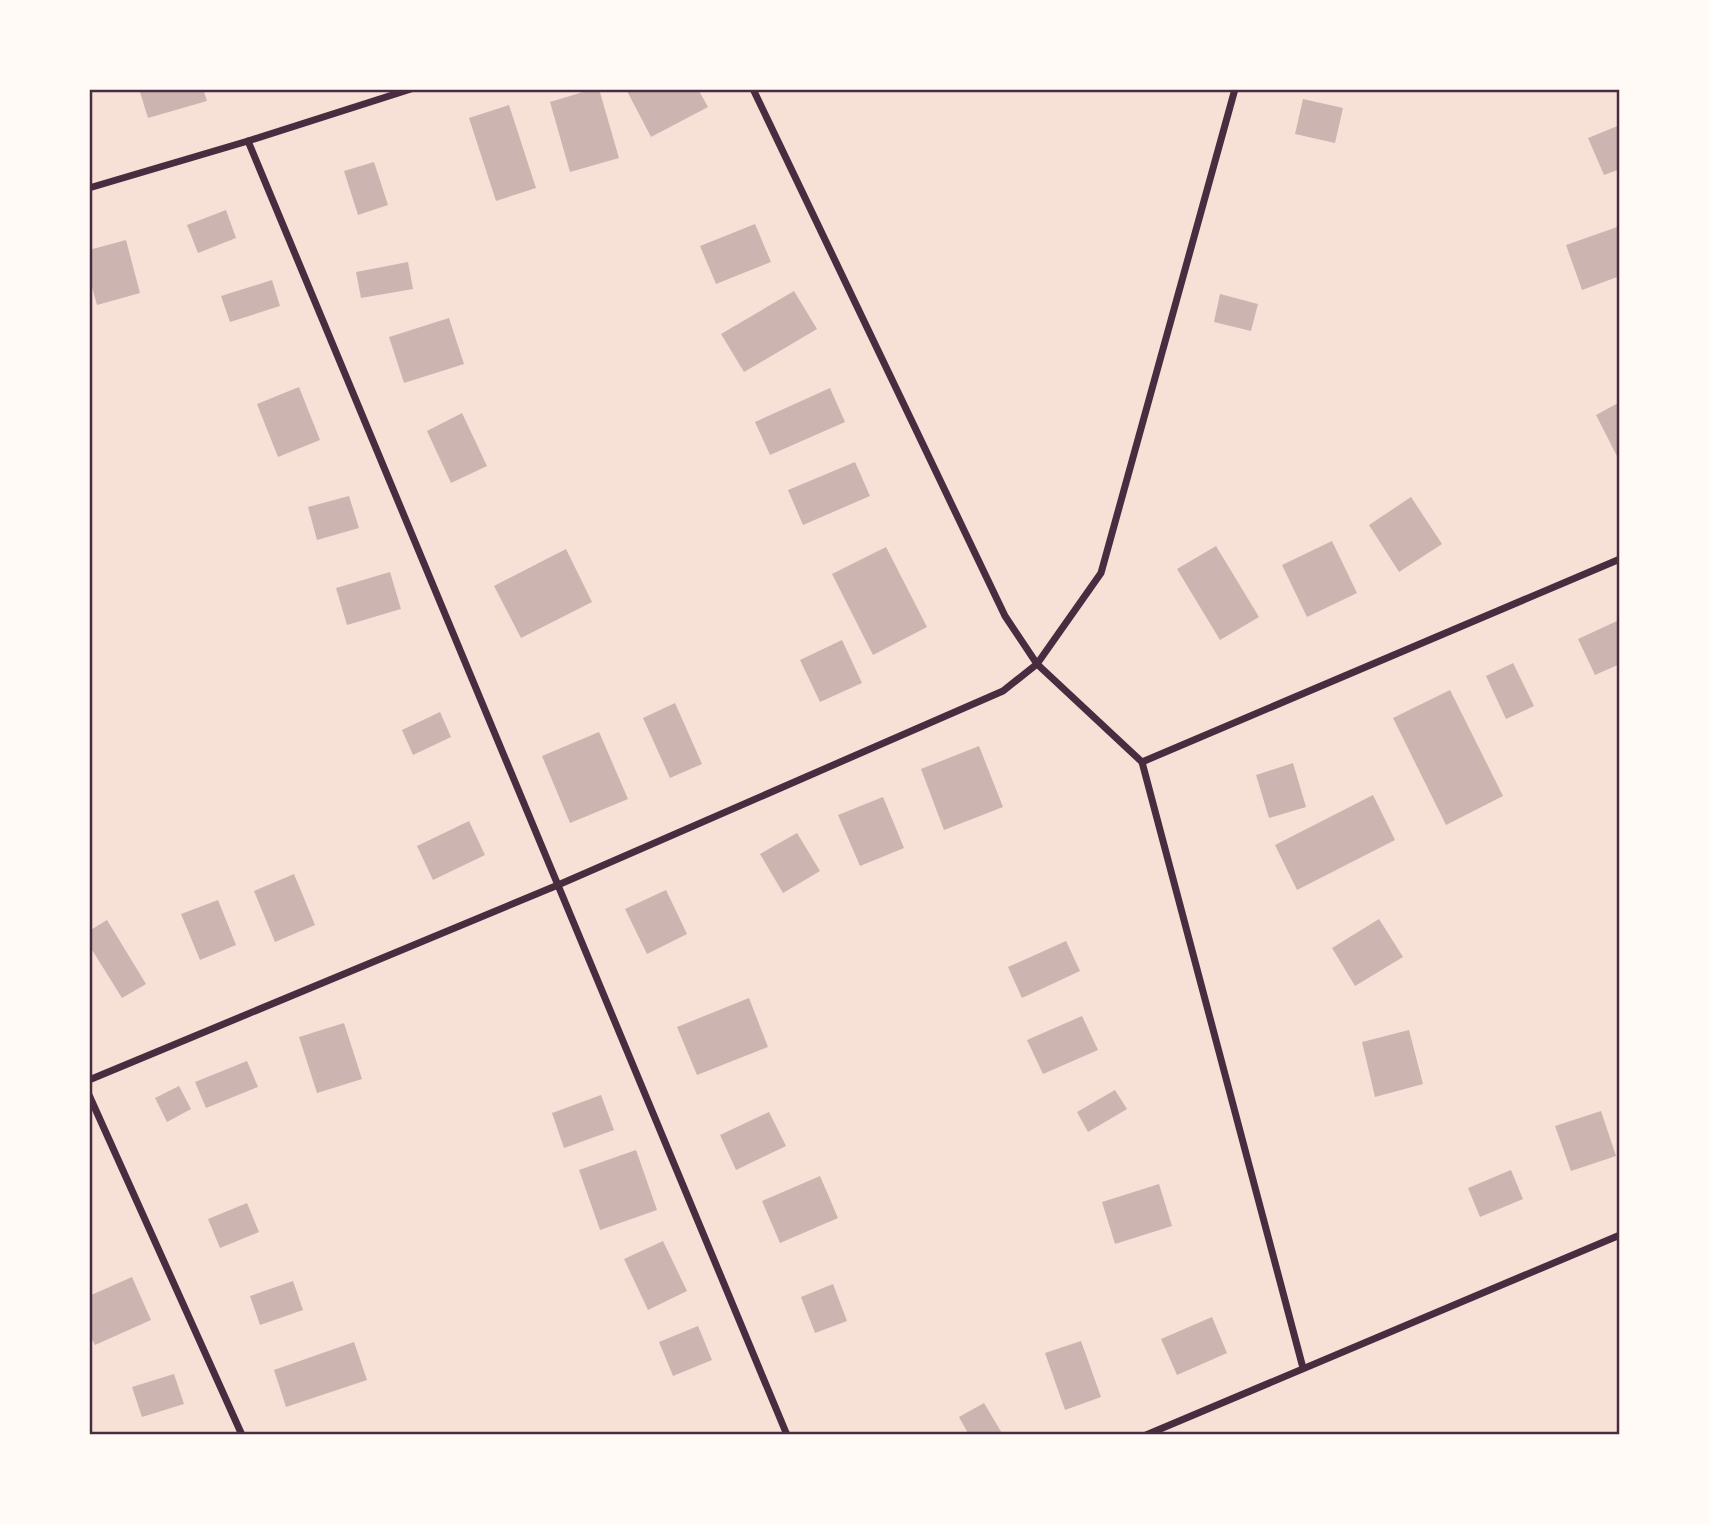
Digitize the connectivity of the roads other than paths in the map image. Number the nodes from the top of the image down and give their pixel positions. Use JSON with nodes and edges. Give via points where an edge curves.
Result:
{"nodes":[{"id":1,"x":411,"y":89,"type":"edge"},
{"id":2,"x":753,"y":89,"type":"edge"},
{"id":3,"x":1235,"y":89,"type":"edge"},
{"id":4,"x":248,"y":141,"type":"junction"},
{"id":5,"x":89,"y":188,"type":"edge"},
{"id":6,"x":1620,"y":559,"type":"edge"},
{"id":7,"x":1037,"y":664,"type":"junction"},
{"id":8,"x":1142,"y":762,"type":"junction"},
{"id":9,"x":558,"y":885,"type":"junction"},
{"id":10,"x":89,"y":1080,"type":"edge"},
{"id":11,"x":89,"y":1095,"type":"edge"},
{"id":12,"x":1620,"y":1235,"type":"edge"},
{"id":13,"x":1303,"y":1368,"type":"junction"},
{"id":14,"x":242,"y":1435,"type":"edge"},
{"id":15,"x":787,"y":1435,"type":"edge"},
{"id":16,"x":1146,"y":1435,"type":"edge"}],
"edges":[{"from":1,"to":4,"type":"street"},
{"from":2,"to":7,"type":"street","via":[[1005,617]]},
{"from":3,"to":7,"type":"street","via":[[1101,573]]},
{"from":4,"to":5,"type":"street"},
{"from":4,"to":9,"type":"street"},
{"from":6,"to":8,"type":"street"},
{"from":7,"to":8,"type":"street"},
{"from":7,"to":9,"type":"street","via":[[1003,691]]},
{"from":8,"to":13,"type":"street"},
{"from":9,"to":10,"type":"street"},
{"from":9,"to":15,"type":"street"},
{"from":11,"to":14,"type":"street"},
{"from":12,"to":13,"type":"street"},
{"from":13,"to":16,"type":"street"}]}
